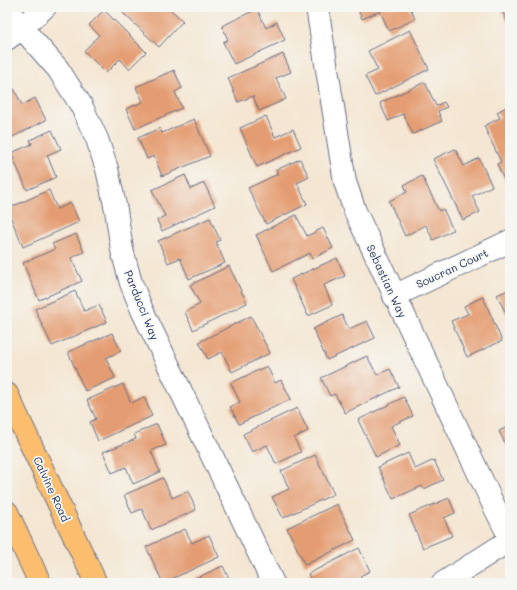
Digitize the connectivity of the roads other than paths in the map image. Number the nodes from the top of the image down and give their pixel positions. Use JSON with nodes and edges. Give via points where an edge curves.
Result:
{"nodes":[{"id":1,"x":7,"y":7,"type":"edge"},
{"id":2,"x":45,"y":7,"type":"edge"},
{"id":3,"x":317,"y":7,"type":"edge"},
{"id":4,"x":15,"y":33,"type":"edge"},
{"id":5,"x":510,"y":241,"type":"edge"},
{"id":6,"x":394,"y":296,"type":"junction"},
{"id":7,"x":7,"y":394,"type":"edge"},
{"id":8,"x":7,"y":512,"type":"edge"},
{"id":9,"x":510,"y":539,"type":"edge"},
{"id":10,"x":40,"y":583,"type":"edge"},
{"id":11,"x":96,"y":583,"type":"edge"},
{"id":12,"x":273,"y":583,"type":"edge"},
{"id":13,"x":443,"y":583,"type":"edge"}],
"edges":[{"from":1,"to":4,"type":"street","name":"Parducci Way","via":[[12,14]]},
{"from":2,"to":4,"type":"street"},
{"from":3,"to":6,"type":"street","name":"Sebastian Way","via":[[345,182],[355,211]]},
{"from":4,"to":12,"type":"street","name":"Parducci Way","via":[[58,69],[81,105],[97,138],[107,168],[122,250],[131,283]]},
{"from":5,"to":6,"type":"street","name":"Soucran Court"},
{"from":6,"to":9,"type":"street","name":"Sebastian Way"},
{"from":7,"to":11,"type":"main road","name":"Calvine Road"},
{"from":8,"to":10,"type":"main road"},
{"from":9,"to":13,"type":"street"}]}
